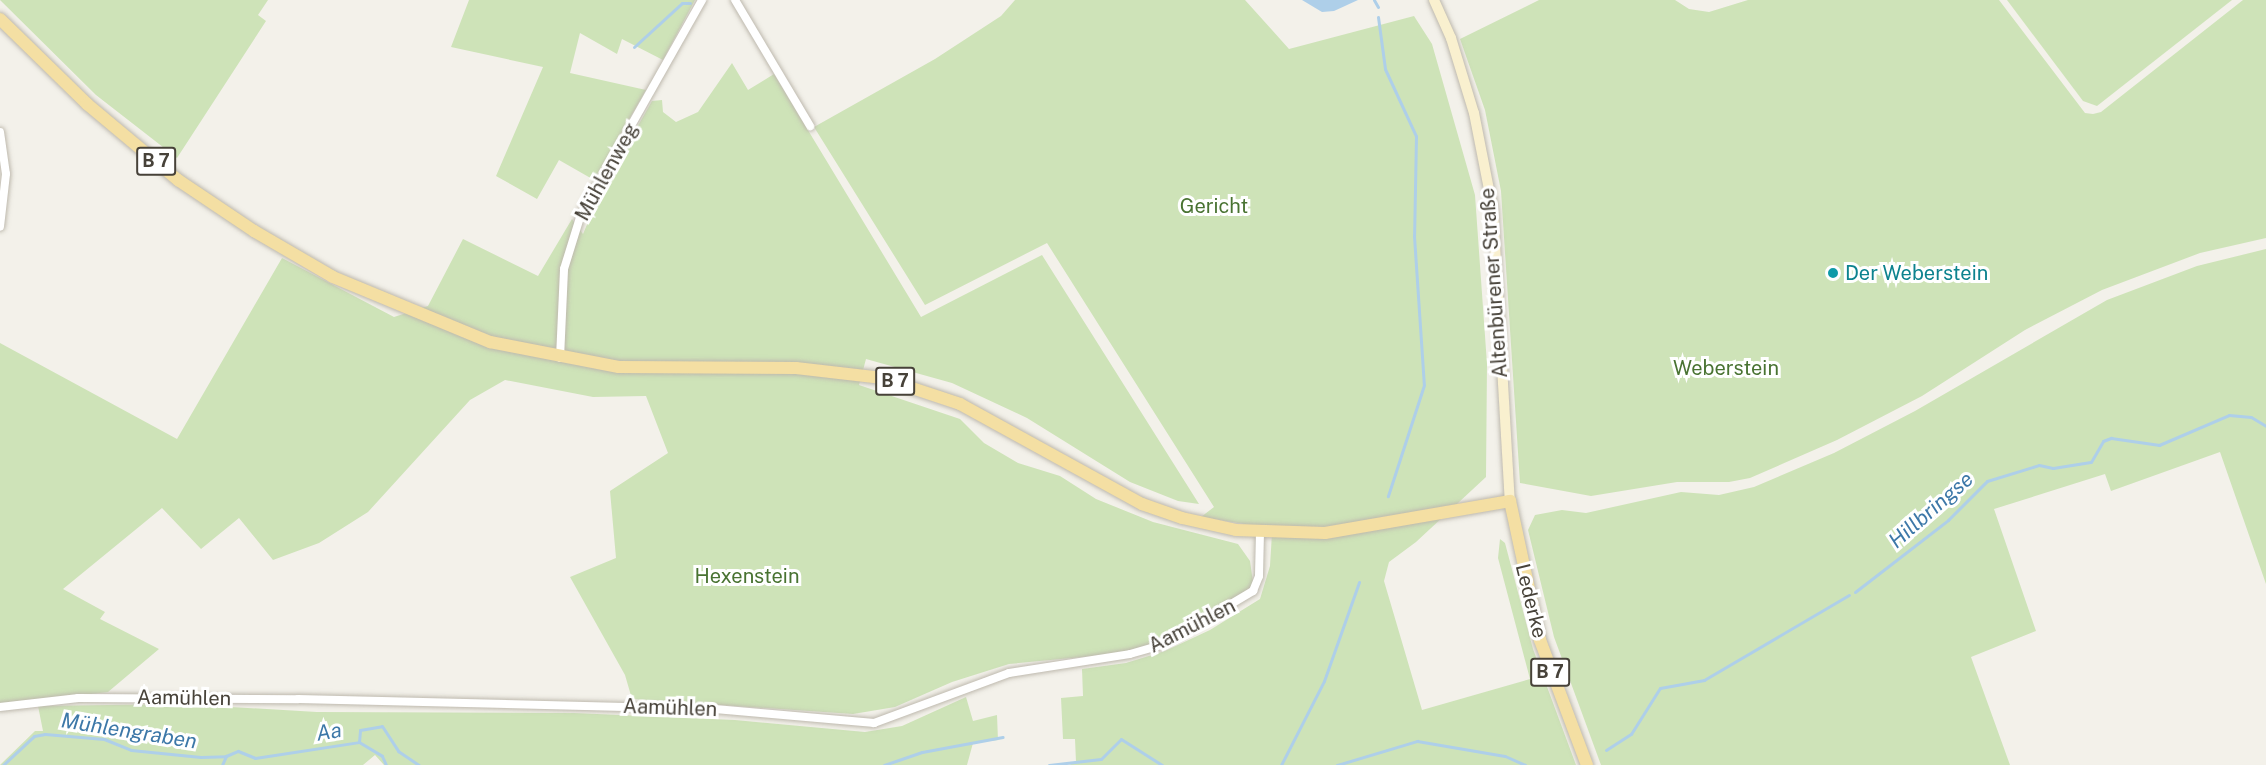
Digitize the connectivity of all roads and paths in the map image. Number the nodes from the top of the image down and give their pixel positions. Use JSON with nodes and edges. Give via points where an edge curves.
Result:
{"nodes":[{"id":1,"x":702,"y":0,"type":"edge"},
{"id":2,"x":735,"y":0,"type":"edge"},
{"id":3,"x":1434,"y":0,"type":"edge"},
{"id":4,"x":0,"y":19,"type":"edge"},
{"id":5,"x":810,"y":126,"type":"dead end"},
{"id":6,"x":0,"y":132,"type":"edge"},
{"id":7,"x":0,"y":227,"type":"edge"},
{"id":8,"x":560,"y":358,"type":"junction"},
{"id":9,"x":1510,"y":501,"type":"junction"},
{"id":10,"x":1260,"y":533,"type":"junction"},
{"id":11,"x":0,"y":707,"type":"edge"},
{"id":12,"x":1587,"y":765,"type":"edge"}],
"edges":[{"from":1,"to":8,"type":"street","name":"Mühlenweg","via":[[581,214],[564,269]]},
{"from":2,"to":5,"type":"street"},
{"from":3,"to":9,"type":"street","name":"Altenbürener Straße","via":[[1451,39],[1474,113],[1492,210]]},
{"from":4,"to":8,"type":"main road","number":"B 7","via":[[87,104],[178,180],[254,231],[333,277],[490,342]]},
{"from":6,"to":7,"type":"street","via":[[6,174]]},
{"from":8,"to":10,"type":"main road","number":"B 7","via":[[648,369],[796,368],[882,378],[960,404],[1116,492],[1161,512]]},
{"from":9,"to":10,"type":"main road","number":"B 7","via":[[1333,532]]},
{"from":9,"to":12,"type":"main road","name":"Lederke","number":"B 7","via":[[1540,640]]},
{"from":10,"to":11,"type":"street","name":"Aamühlen","via":[[1259,576],[1253,591],[1164,644],[1130,654],[1009,673],[874,723],[715,709],[298,699],[78,698]]}]}
